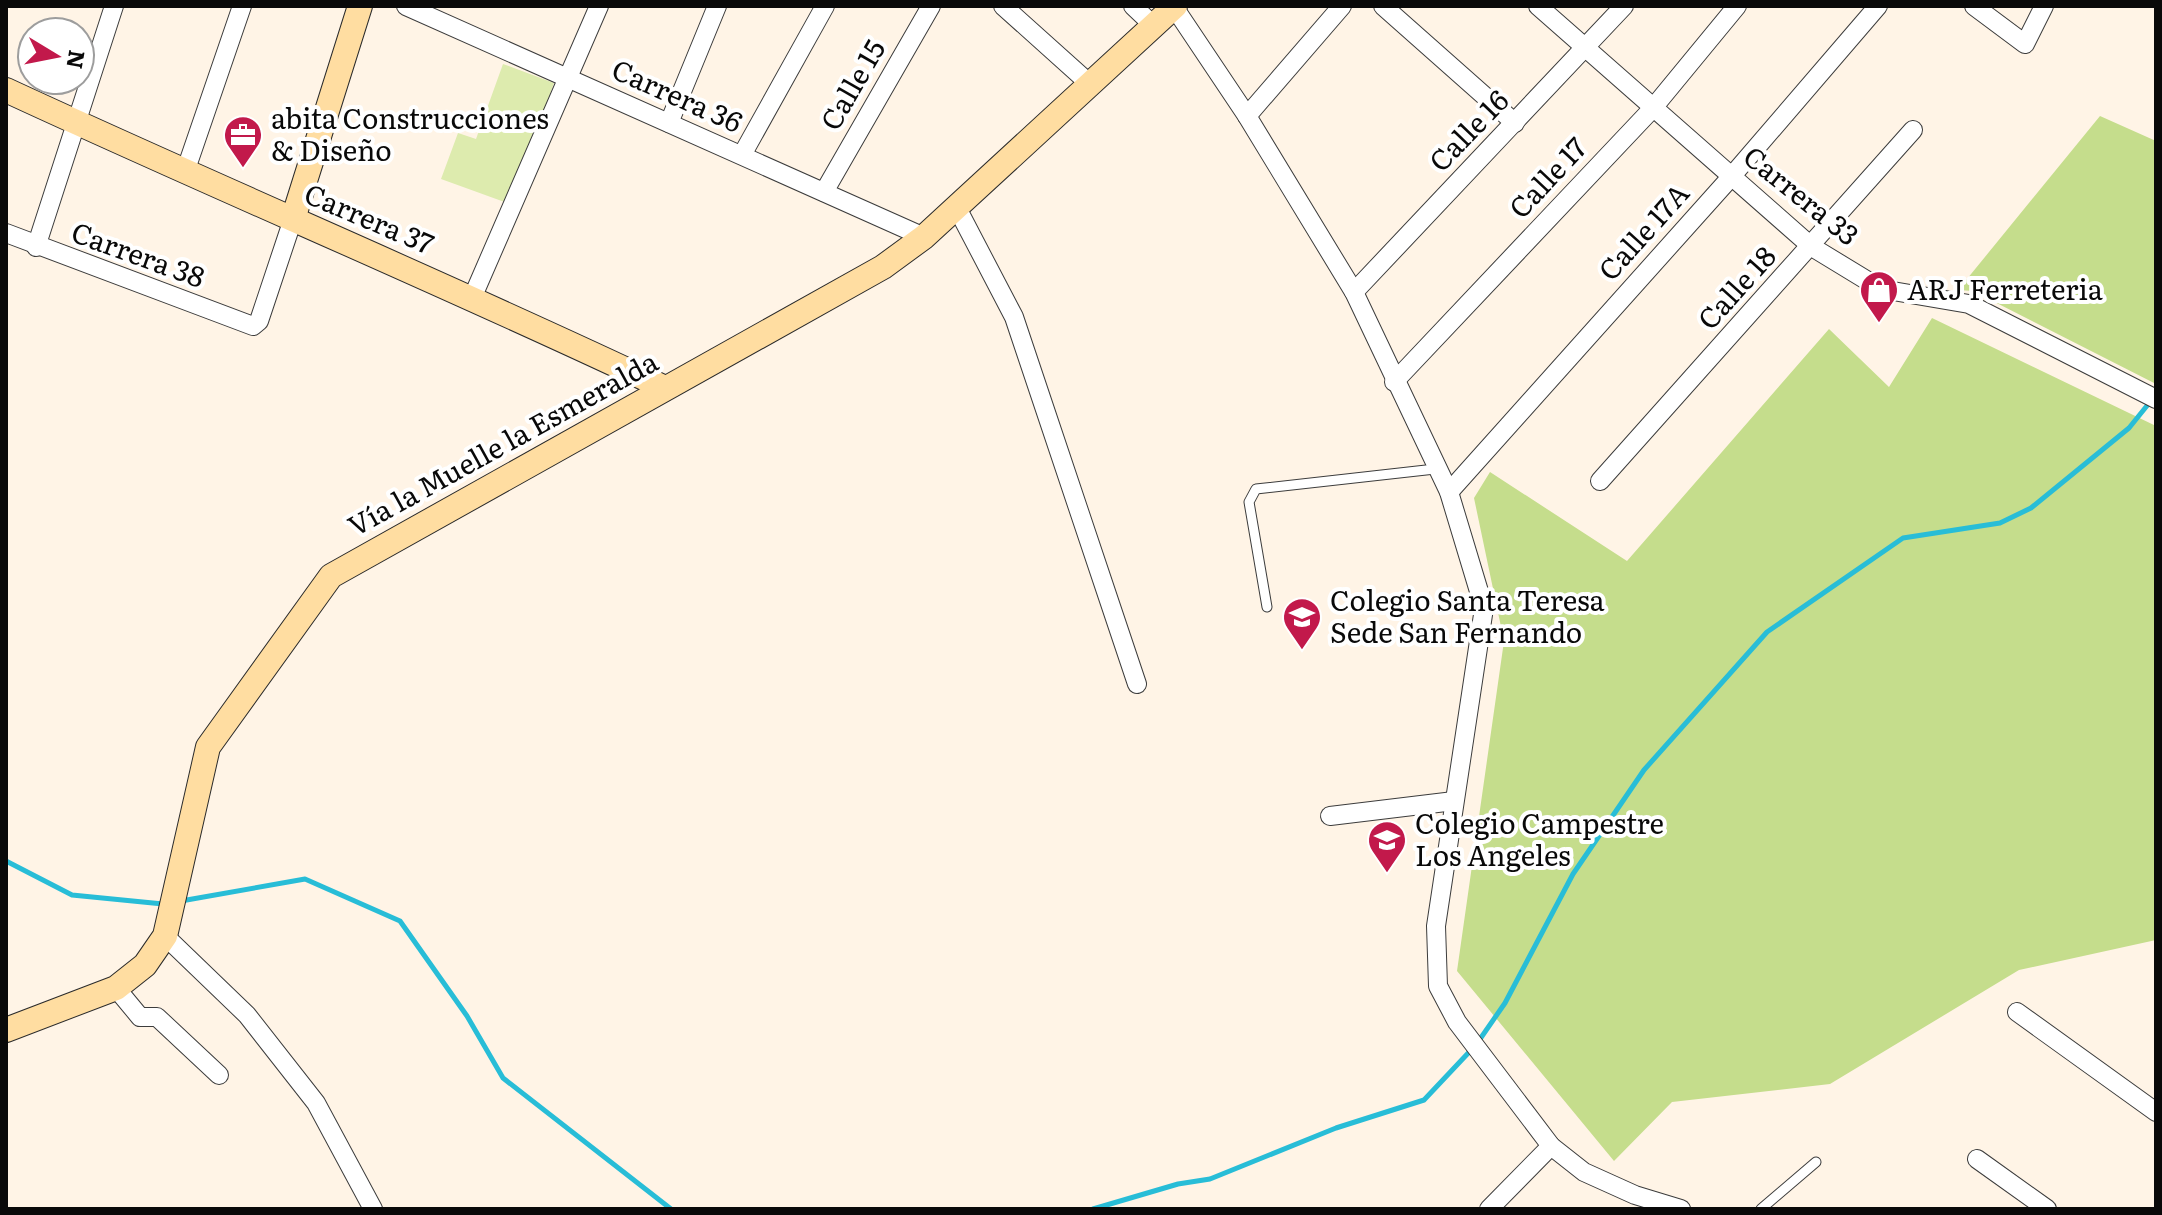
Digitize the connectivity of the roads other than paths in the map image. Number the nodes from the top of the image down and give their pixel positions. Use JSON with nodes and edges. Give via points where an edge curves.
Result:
{"nodes":[{"id":1,"x":114,"y":6,"type":"edge"},
{"id":2,"x":242,"y":6,"type":"edge"},
{"id":3,"x":360,"y":6,"type":"edge"},
{"id":4,"x":406,"y":6,"type":"edge"},
{"id":5,"x":599,"y":6,"type":"edge"},
{"id":6,"x":717,"y":6,"type":"edge"},
{"id":7,"x":825,"y":6,"type":"edge"},
{"id":8,"x":931,"y":6,"type":"edge"},
{"id":9,"x":1005,"y":6,"type":"edge"},
{"id":10,"x":1133,"y":6,"type":"edge"},
{"id":11,"x":1175,"y":6,"type":"edge"},
{"id":12,"x":1342,"y":6,"type":"edge"},
{"id":13,"x":1383,"y":6,"type":"edge"},
{"id":14,"x":1538,"y":6,"type":"edge"},
{"id":15,"x":1624,"y":6,"type":"edge"},
{"id":16,"x":1737,"y":6,"type":"edge"},
{"id":17,"x":1878,"y":6,"type":"edge"},
{"id":18,"x":1974,"y":6,"type":"edge"},
{"id":19,"x":2044,"y":6,"type":"edge"},
{"id":20,"x":1154,"y":26,"type":"junction"},
{"id":21,"x":1585,"y":49,"type":"junction"},
{"id":22,"x":568,"y":78,"type":"junction"},
{"id":23,"x":1091,"y":85,"type":"junction"},
{"id":24,"x":6,"y":90,"type":"edge"},
{"id":25,"x":1653,"y":108,"type":"junction"},
{"id":26,"x":1247,"y":116,"type":"junction"},
{"id":27,"x":75,"y":122,"type":"junction"},
{"id":28,"x":669,"y":123,"type":"junction"},
{"id":29,"x":1515,"y":123,"type":"junction"},
{"id":30,"x":1913,"y":130,"type":"dead end"},
{"id":31,"x":742,"y":155,"type":"junction"},
{"id":32,"x":185,"y":172,"type":"junction"},
{"id":33,"x":1731,"y":177,"type":"junction"},
{"id":34,"x":824,"y":192,"type":"junction"},
{"id":35,"x":956,"y":206,"type":"junction"},
{"id":36,"x":293,"y":219,"type":"junction"},
{"id":37,"x":6,"y":233,"type":"edge"},
{"id":38,"x":924,"y":237,"type":"junction"},
{"id":39,"x":36,"y":247,"type":"junction"},
{"id":40,"x":1812,"y":247,"type":"junction"},
{"id":41,"x":1354,"y":292,"type":"junction"},
{"id":42,"x":473,"y":296,"type":"junction"},
{"id":43,"x":1394,"y":382,"type":"junction"},
{"id":44,"x":663,"y":387,"type":"junction"},
{"id":45,"x":2156,"y":399,"type":"edge"},
{"id":46,"x":1435,"y":469,"type":"junction"},
{"id":47,"x":1600,"y":481,"type":"dead end"},
{"id":48,"x":1449,"y":492,"type":"junction"},
{"id":49,"x":1267,"y":607,"type":"dead end"},
{"id":50,"x":1137,"y":684,"type":"dead end"},
{"id":51,"x":1454,"y":801,"type":"junction"},
{"id":52,"x":1330,"y":816,"type":"dead end"},
{"id":53,"x":165,"y":936,"type":"junction"},
{"id":54,"x":116,"y":988,"type":"junction"},
{"id":55,"x":2017,"y":1012,"type":"dead end"},
{"id":56,"x":6,"y":1030,"type":"edge"},
{"id":57,"x":219,"y":1075,"type":"dead end"},
{"id":58,"x":2156,"y":1112,"type":"edge"},
{"id":59,"x":1551,"y":1146,"type":"junction"},
{"id":60,"x":1977,"y":1159,"type":"dead end"},
{"id":61,"x":1816,"y":1162,"type":"dead end"},
{"id":62,"x":1630,"y":1202,"type":"edge"},
{"id":63,"x":373,"y":1209,"type":"edge"},
{"id":64,"x":1489,"y":1209,"type":"edge"},
{"id":65,"x":1681,"y":1209,"type":"edge"},
{"id":66,"x":1761,"y":1209,"type":"edge"},
{"id":67,"x":2047,"y":1209,"type":"edge"}],
"edges":[{"from":1,"to":27,"type":"street"},
{"from":2,"to":32,"type":"street"},
{"from":3,"to":36,"type":"street"},
{"from":4,"to":22,"type":"street","name":"Carrera 36"},
{"from":5,"to":22,"type":"street"},
{"from":6,"to":28,"type":"street"},
{"from":7,"to":31,"type":"street"},
{"from":8,"to":34,"type":"street","name":"Calle 15"},
{"from":9,"to":23,"type":"street"},
{"from":10,"to":20,"type":"street"},
{"from":11,"to":20,"type":"street","name":"Vía la Muelle la Esmeralda"},
{"from":11,"to":26,"type":"street"},
{"from":12,"to":26,"type":"street"},
{"from":13,"to":29,"type":"street"},
{"from":14,"to":21,"type":"street","name":"Carrera 33"},
{"from":15,"to":21,"type":"street","name":"Calle 16"},
{"from":16,"to":25,"type":"street","name":"Calle 17"},
{"from":17,"to":33,"type":"street","name":"Calle 17A"},
{"from":18,"to":19,"type":"street","via":[[2025,44]]},
{"from":20,"to":23,"type":"street","name":"Vía la Muelle la Esmeralda"},
{"from":21,"to":25,"type":"street","name":"Carrera 33"},
{"from":21,"to":29,"type":"street","name":"Calle 16"},
{"from":22,"to":28,"type":"street","name":"Carrera 36"},
{"from":22,"to":42,"type":"street"},
{"from":23,"to":35,"type":"street","name":"Vía la Muelle la Esmeralda"},
{"from":24,"to":27,"type":"street","name":"Carrera 37"},
{"from":25,"to":33,"type":"street","name":"Carrera 33"},
{"from":25,"to":43,"type":"street","name":"Calle 17"},
{"from":26,"to":41,"type":"street"},
{"from":27,"to":32,"type":"street","name":"Carrera 37"},
{"from":27,"to":39,"type":"street"},
{"from":28,"to":31,"type":"street","name":"Carrera 36"},
{"from":29,"to":41,"type":"street","name":"Calle 16"},
{"from":30,"to":40,"type":"street","name":"Calle 18"},
{"from":31,"to":34,"type":"street","name":"Carrera 36"},
{"from":32,"to":36,"type":"street","name":"Carrera 37"},
{"from":33,"to":40,"type":"street","name":"Carrera 33"},
{"from":33,"to":48,"type":"street","name":"Calle 17A"},
{"from":34,"to":38,"type":"street","name":"Carrera 36"},
{"from":35,"to":38,"type":"street","name":"Vía la Muelle la Esmeralda"},
{"from":35,"to":50,"type":"street","via":[[1014,317]]},
{"from":36,"to":39,"type":"street","name":"Carrera 38","via":[[259,321],[250,326]]},
{"from":36,"to":42,"type":"street","name":"Carrera 37"},
{"from":37,"to":39,"type":"street","name":"Carrera 38"},
{"from":38,"to":44,"type":"street","name":"Vía la Muelle la Esmeralda","via":[[883,267]]},
{"from":40,"to":45,"type":"street","name":"Carrera 33","via":[[1881,289],[1969,304]]},
{"from":40,"to":47,"type":"street","name":"Calle 18"},
{"from":41,"to":43,"type":"street"},
{"from":42,"to":44,"type":"street","name":"Carrera 37"},
{"from":43,"to":46,"type":"street"},
{"from":44,"to":53,"type":"street","name":"Vía la Muelle la Esmeralda","via":[[331,576],[208,747]]},
{"from":46,"to":48,"type":"street"},
{"from":46,"to":49,"type":"lane","via":[[1256,489],[1249,502]]},
{"from":48,"to":51,"type":"street","via":[[1484,608]]},
{"from":51,"to":52,"type":"street"},
{"from":51,"to":59,"type":"street","via":[[1436,926],[1438,986],[1457,1022]]},
{"from":53,"to":54,"type":"street","name":"Vía la Muelle la Esmeralda","via":[[145,965]]},
{"from":53,"to":63,"type":"street","via":[[247,1015],[316,1103]]},
{"from":54,"to":56,"type":"street","name":"Vía la Muelle la Esmeralda"},
{"from":54,"to":57,"type":"street","via":[[140,1017],[157,1017]]},
{"from":55,"to":58,"type":"street"},
{"from":59,"to":62,"type":"street"},
{"from":59,"to":64,"type":"street"},
{"from":60,"to":67,"type":"street"},
{"from":61,"to":66,"type":"lane"},
{"from":62,"to":65,"type":"street"}]}
